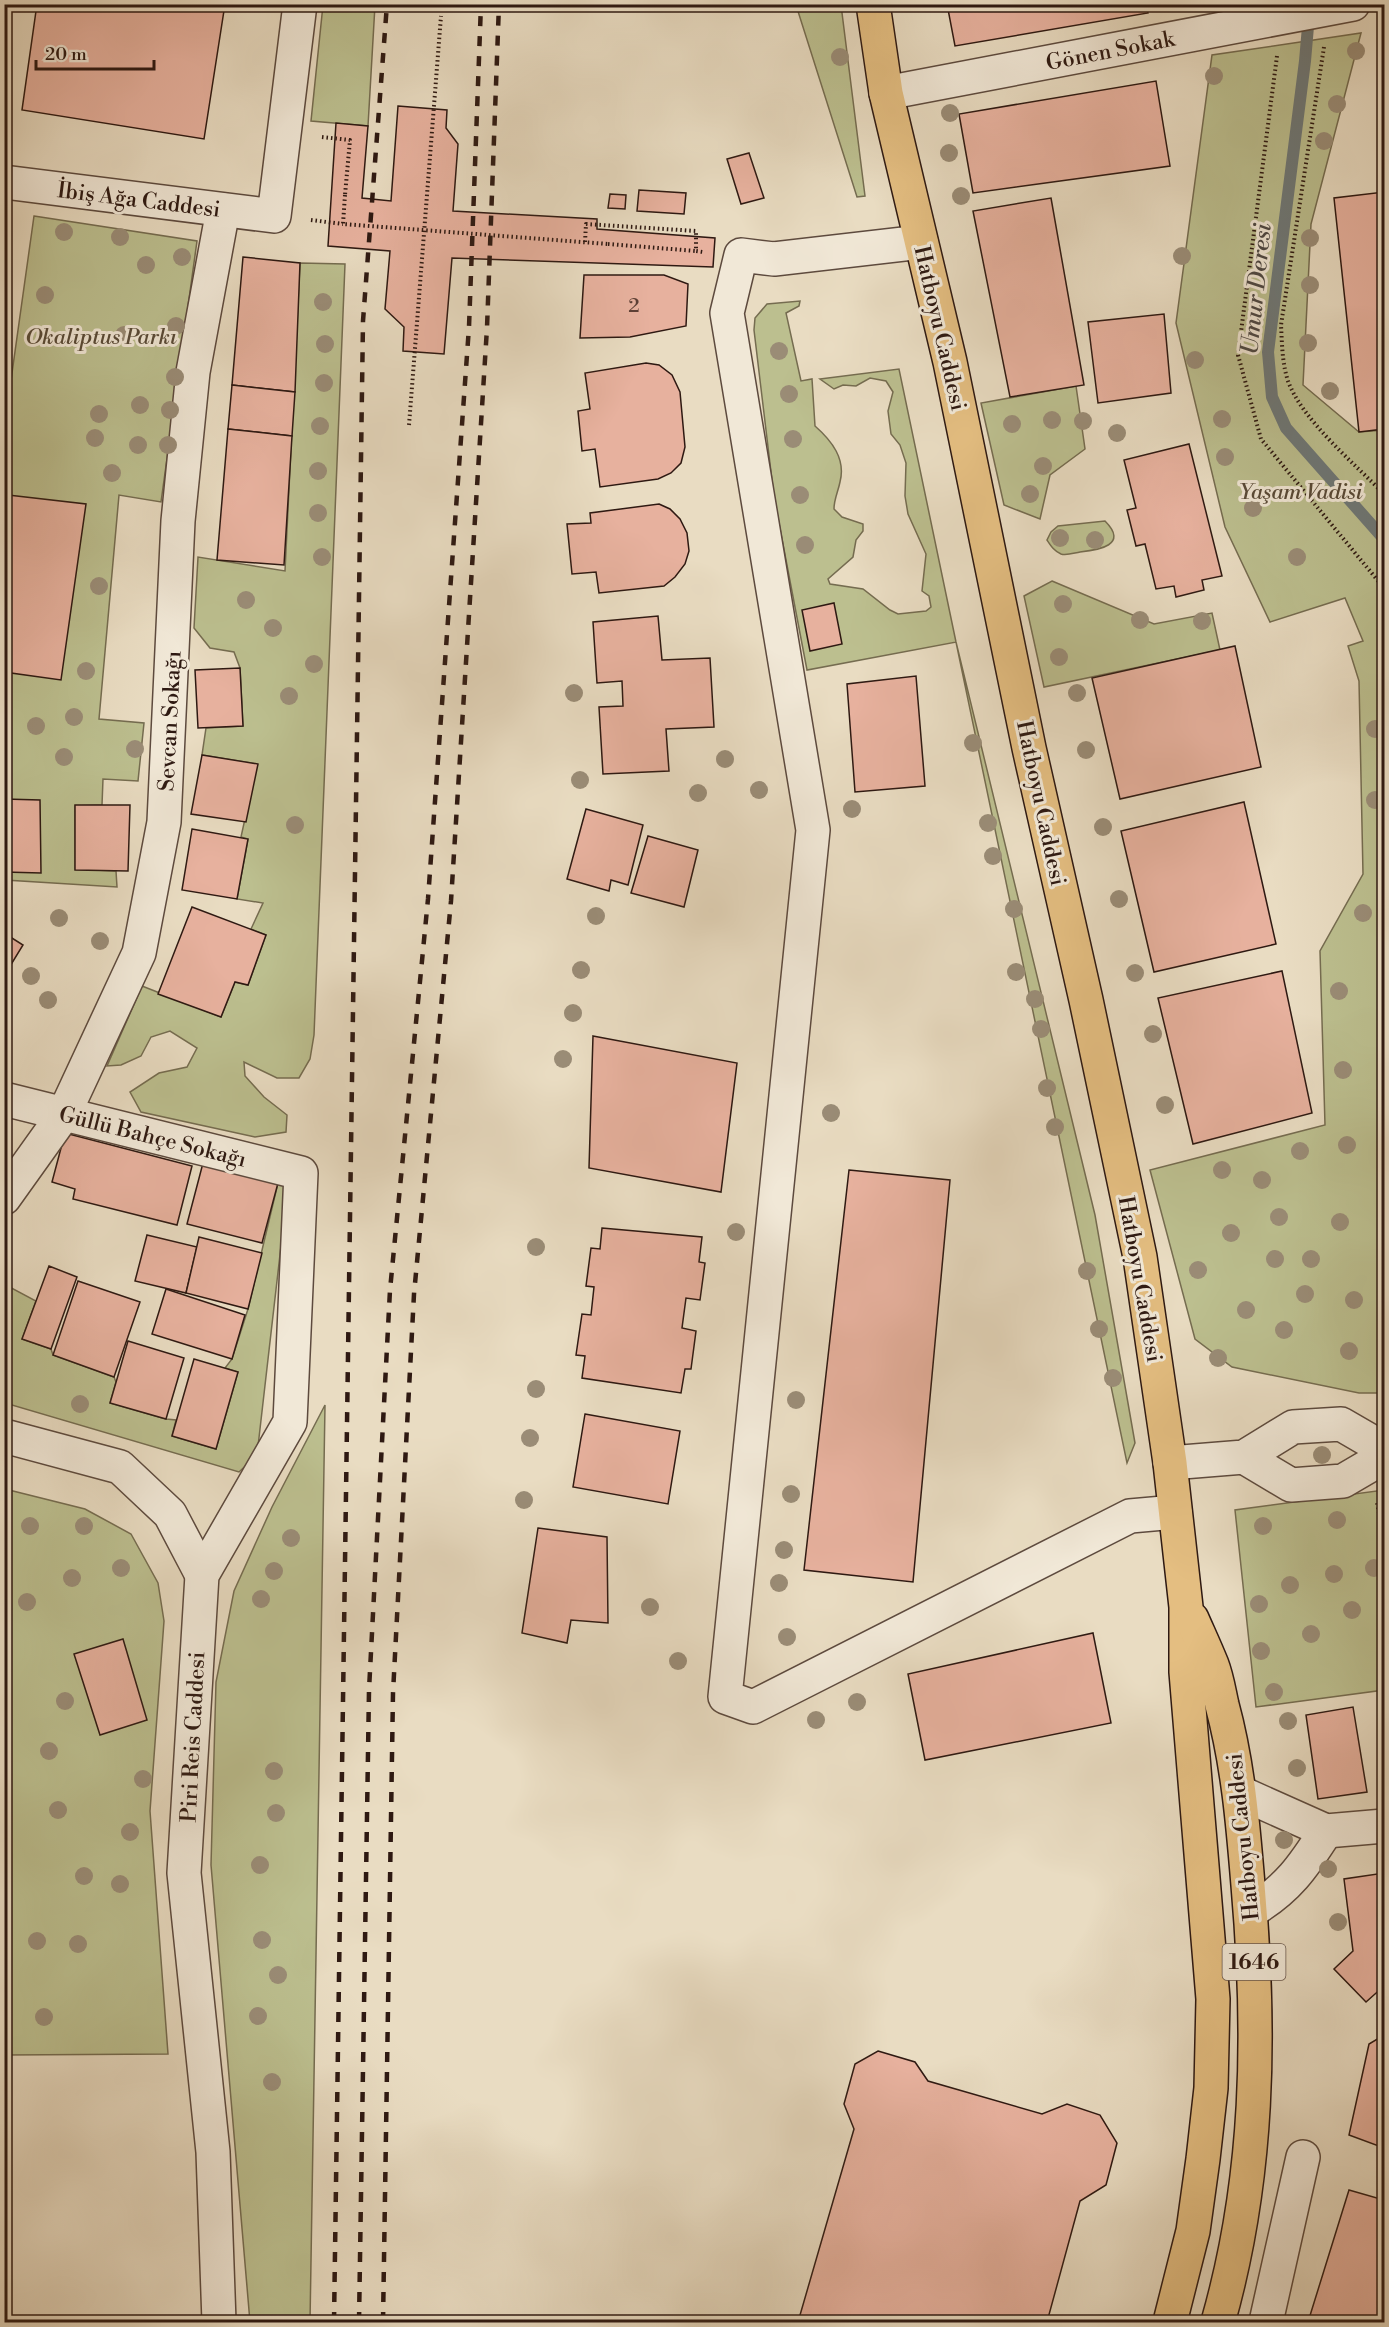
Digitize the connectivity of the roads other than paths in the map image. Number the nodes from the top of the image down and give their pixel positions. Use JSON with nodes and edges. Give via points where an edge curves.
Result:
{"nodes":[{"id":1,"x":300,"y":4,"type":"edge"},
{"id":2,"x":873,"y":4,"type":"edge"},
{"id":3,"x":1344,"y":6,"type":"edge"},
{"id":4,"x":886,"y":93,"type":"junction"},
{"id":5,"x":4,"y":182,"type":"edge"},
{"id":6,"x":223,"y":210,"type":"junction"},
{"id":7,"x":921,"y":242,"type":"junction"},
{"id":8,"x":4,"y":1099,"type":"edge"},
{"id":9,"x":64,"y":1114,"type":"junction"},
{"id":10,"x":301,"y":1173,"type":"joint"},
{"id":11,"x":4,"y":1198,"type":"edge"},
{"id":12,"x":4,"y":1436,"type":"edge"},
{"id":13,"x":1384,"y":1449,"type":"edge"},
{"id":14,"x":1384,"y":1457,"type":"edge"},
{"id":15,"x":1244,"y":1458,"type":"junction"},
{"id":16,"x":1170,"y":1464,"type":"junction"},
{"id":17,"x":1175,"y":1512,"type":"junction"},
{"id":18,"x":202,"y":1575,"type":"junction"},
{"id":19,"x":1186,"y":1607,"type":"junction"},
{"id":20,"x":1240,"y":1793,"type":"junction"},
{"id":21,"x":1384,"y":1826,"type":"edge"},
{"id":22,"x":1326,"y":1831,"type":"junction"},
{"id":23,"x":1251,"y":1911,"type":"junction"},
{"id":24,"x":1303,"y":2157,"type":"dead end"},
{"id":25,"x":219,"y":2322,"type":"edge"},
{"id":26,"x":1170,"y":2322,"type":"edge"},
{"id":27,"x":1218,"y":2322,"type":"edge"},
{"id":28,"x":1266,"y":2322,"type":"edge"}],
"edges":[{"from":1,"to":6,"type":"street","name":"İbiş Ağa Caddesi","via":[[274,216]]},
{"from":2,"to":4,"type":"main road","name":"Hatboyu Caddesi"},
{"from":3,"to":4,"type":"street","name":"Gönen Sokak"},
{"from":4,"to":7,"type":"main road","name":"Hatboyu Caddesi"},
{"from":5,"to":6,"type":"street","name":"İbiş Ağa Caddesi"},
{"from":6,"to":9,"type":"street","name":"Sevcan Sokağı","via":[[193,372],[178,521],[164,822],[139,953]]},
{"from":7,"to":16,"type":"main road","name":"Hatboyu Caddesi","via":[[950,362],[1140,1257]]},
{"from":7,"to":17,"type":"street","via":[[774,259],[741,255],[727,313],[813,830],[725,1697],[753,1707],[1130,1516]]},
{"from":8,"to":9,"type":"street","name":"Güllü Bahçe Sokağı"},
{"from":9,"to":10,"type":"street","name":"Güllü Bahçe Sokağı"},
{"from":9,"to":11,"type":"street","name":"Sevcan Sokağı"},
{"from":10,"to":18,"type":"street","name":"Piri Reis Caddesi","via":[[290,1422]]},
{"from":12,"to":18,"type":"street","via":[[120,1467],[170,1514]]},
{"from":13,"to":15,"type":"street","via":[[1341,1424],[1293,1427]]},
{"from":14,"to":15,"type":"street","via":[[1343,1481],[1291,1485]]},
{"from":15,"to":16,"type":"street"},
{"from":16,"to":17,"type":"main road","name":"Hatboyu Caddesi"},
{"from":17,"to":19,"type":"main road","name":"Hatboyu Caddesi"},
{"from":18,"to":25,"type":"street","name":"Piri Reis Caddesi","via":[[184,1873],[213,2152]]},
{"from":19,"to":20,"type":"main road","name":"Hatboyu Caddesi","number":"1646","via":[[1213,1667]]},
{"from":19,"to":26,"type":"main road","name":"Hatboyu Caddesi","number":"1646","via":[[1186,1672],[1213,1999],[1203,2159],[1193,2231]]},
{"from":20,"to":22,"type":"street"},
{"from":20,"to":23,"type":"main road","name":"Hatboyu Caddesi","number":"1646"},
{"from":21,"to":22,"type":"street"},
{"from":22,"to":23,"type":"street","via":[[1300,1871],[1273,1898]]},
{"from":23,"to":27,"type":"main road","name":"Hatboyu Caddesi","number":"1646","via":[[1256,1987],[1253,2126],[1244,2211]]},
{"from":24,"to":28,"type":"street"}]}
